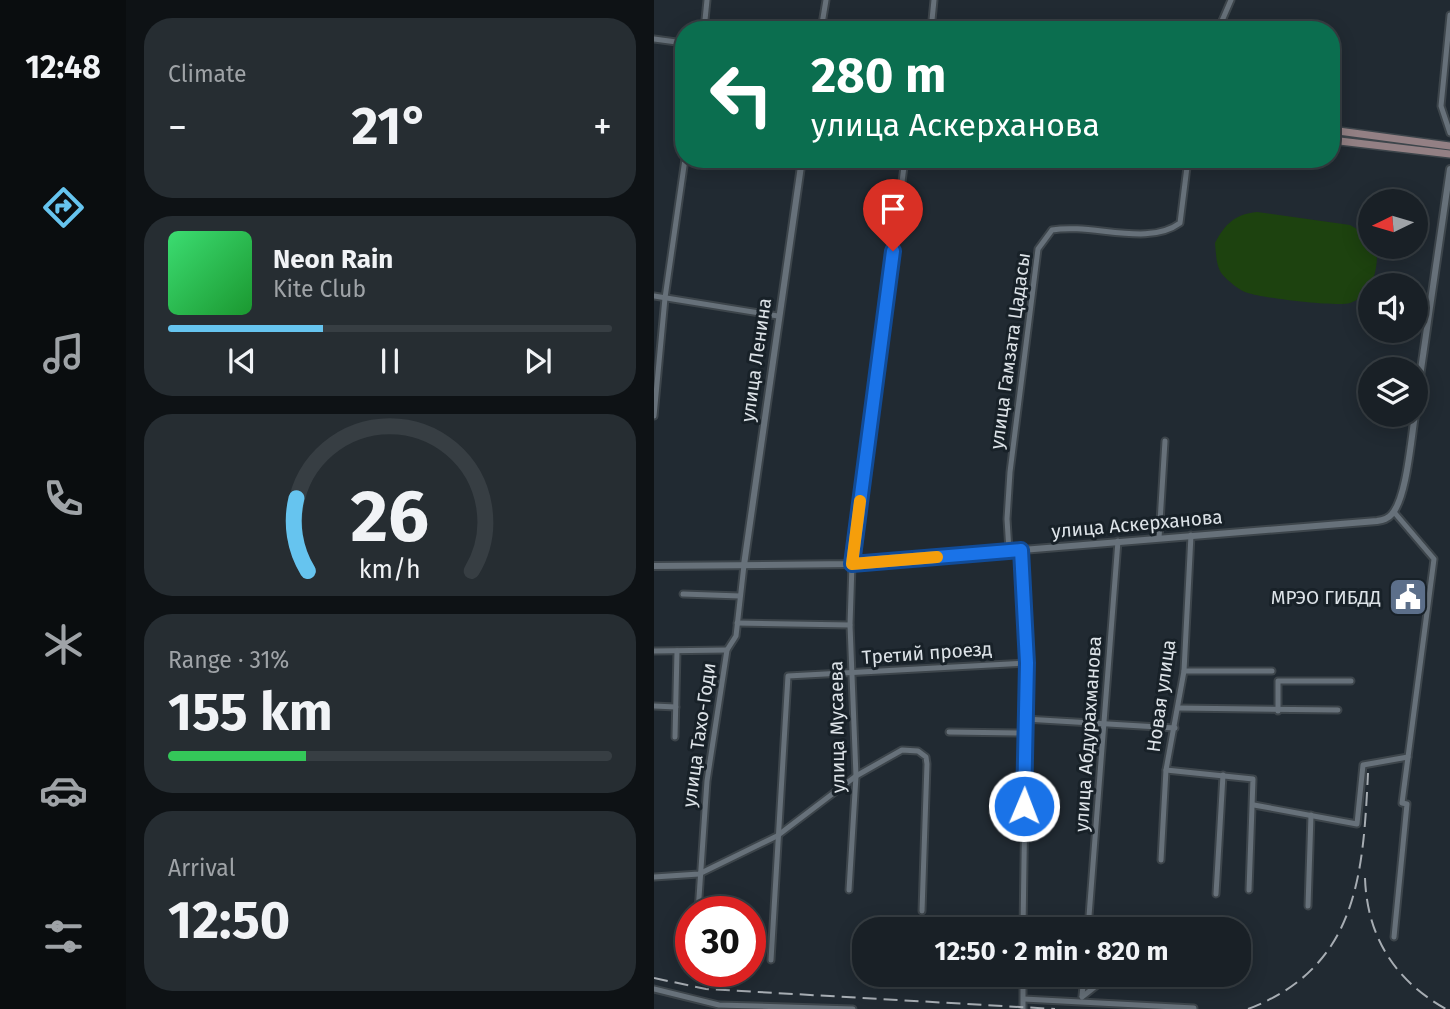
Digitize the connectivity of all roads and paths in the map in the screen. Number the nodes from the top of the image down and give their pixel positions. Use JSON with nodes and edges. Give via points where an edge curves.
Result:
{"nodes":[{"id":1,"x":707,"y":0,"type":"edge"},
{"id":2,"x":826,"y":0,"type":"edge"},
{"id":3,"x":934,"y":0,"type":"edge"},
{"id":4,"x":1231,"y":0,"type":"edge"},
{"id":5,"x":1450,"y":15,"type":"edge"},
{"id":6,"x":705,"y":21,"type":"edge"},
{"id":7,"x":822,"y":21,"type":"edge"},
{"id":8,"x":932,"y":21,"type":"edge"},
{"id":9,"x":1222,"y":21,"type":"edge"},
{"id":10,"x":654,"y":39,"type":"edge"},
{"id":11,"x":1448,"y":39,"type":"edge"},
{"id":12,"x":675,"y":42,"type":"edge"},
{"id":13,"x":1340,"y":131,"type":"edge"},
{"id":14,"x":1450,"y":133,"type":"edge"},
{"id":15,"x":1340,"y":141,"type":"edge"},
{"id":16,"x":1450,"y":146,"type":"edge"},
{"id":17,"x":1450,"y":154,"type":"edge"},
{"id":18,"x":684,"y":168,"type":"edge"},
{"id":19,"x":801,"y":168,"type":"edge"},
{"id":20,"x":904,"y":168,"type":"edge"},
{"id":21,"x":1187,"y":168,"type":"edge"},
{"id":22,"x":1450,"y":169,"type":"edge"},
{"id":23,"x":654,"y":296,"type":"edge"},
{"id":24,"x":665,"y":298,"type":"junction"},
{"id":25,"x":778,"y":316,"type":"junction"},
{"id":26,"x":1423,"y":357,"type":"edge"},
{"id":27,"x":654,"y":416,"type":"edge"},
{"id":28,"x":1413,"y":427,"type":"edge"},
{"id":29,"x":1165,"y":441,"type":"dead end"},
{"id":30,"x":1394,"y":512,"type":"junction"},
{"id":31,"x":1191,"y":535,"type":"junction"},
{"id":32,"x":1159,"y":538,"type":"junction"},
{"id":33,"x":1118,"y":541,"type":"junction"},
{"id":34,"x":1021,"y":550,"type":"junction"},
{"id":35,"x":1009,"y":551,"type":"junction"},
{"id":36,"x":852,"y":564,"type":"junction"},
{"id":37,"x":744,"y":565,"type":"junction"},
{"id":38,"x":656,"y":566,"type":"edge"},
{"id":39,"x":683,"y":594,"type":"dead end"},
{"id":40,"x":740,"y":596,"type":"junction"},
{"id":41,"x":737,"y":623,"type":"junction"},
{"id":42,"x":850,"y":625,"type":"junction"},
{"id":43,"x":727,"y":650,"type":"junction"},
{"id":44,"x":654,"y":651,"type":"edge"},
{"id":45,"x":677,"y":651,"type":"junction"},
{"id":46,"x":1027,"y":663,"type":"junction"},
{"id":47,"x":1184,"y":671,"type":"junction"},
{"id":48,"x":1272,"y":671,"type":"dead end"},
{"id":49,"x":852,"y":674,"type":"junction"},
{"id":50,"x":1351,"y":681,"type":"dead end"},
{"id":51,"x":654,"y":706,"type":"edge"},
{"id":52,"x":676,"y":707,"type":"junction"},
{"id":53,"x":1178,"y":708,"type":"junction"},
{"id":54,"x":1338,"y":710,"type":"dead end"},
{"id":55,"x":1278,"y":711,"type":"junction"},
{"id":56,"x":1025,"y":719,"type":"junction"},
{"id":57,"x":1106,"y":723,"type":"junction"},
{"id":58,"x":1175,"y":728,"type":"junction"},
{"id":59,"x":949,"y":732,"type":"dead end"},
{"id":60,"x":1025,"y":733,"type":"junction"},
{"id":61,"x":675,"y":737,"type":"dead end"},
{"id":62,"x":1408,"y":757,"type":"junction"},
{"id":63,"x":1166,"y":770,"type":"junction"},
{"id":64,"x":1223,"y":775,"type":"junction"},
{"id":65,"x":856,"y":776,"type":"junction"},
{"id":66,"x":1254,"y":805,"type":"junction"},
{"id":67,"x":1311,"y":815,"type":"junction"},
{"id":68,"x":777,"y":836,"type":"junction"},
{"id":69,"x":1161,"y":860,"type":"dead end"},
{"id":70,"x":699,"y":874,"type":"junction"},
{"id":71,"x":654,"y":877,"type":"edge"},
{"id":72,"x":849,"y":890,"type":"dead end"},
{"id":73,"x":1249,"y":890,"type":"dead end"},
{"id":74,"x":1216,"y":894,"type":"dead end"},
{"id":75,"x":698,"y":896,"type":"edge"},
{"id":76,"x":1308,"y":906,"type":"dead end"},
{"id":77,"x":922,"y":911,"type":"dead end"},
{"id":78,"x":1023,"y":917,"type":"edge"},
{"id":79,"x":1089,"y":917,"type":"edge"},
{"id":80,"x":1394,"y":937,"type":"dead end"},
{"id":81,"x":771,"y":960,"type":"dead end"},
{"id":82,"x":1024,"y":987,"type":"edge"},
{"id":83,"x":1083,"y":987,"type":"edge"},
{"id":84,"x":1095,"y":987,"type":"edge"},
{"id":85,"x":654,"y":989,"type":"edge"},
{"id":86,"x":1082,"y":997,"type":"junction"},
{"id":87,"x":1024,"y":999,"type":"junction"},
{"id":88,"x":1088,"y":1005,"type":"junction"},
{"id":89,"x":718,"y":1007,"type":"edge"},
{"id":90,"x":762,"y":1008,"type":"edge"},
{"id":91,"x":819,"y":1008,"type":"edge"},
{"id":92,"x":1194,"y":1008,"type":"edge"},
{"id":93,"x":854,"y":1009,"type":"edge"},
{"id":94,"x":1023,"y":1009,"type":"edge"}],
"edges":[{"from":1,"to":6,"type":"street"},
{"from":2,"to":7,"type":"street"},
{"from":3,"to":8,"type":"street"},
{"from":4,"to":9,"type":"street"},
{"from":5,"to":11,"type":"street"},
{"from":10,"to":12,"type":"street"},
{"from":11,"to":14,"type":"street","via":[[1441,106]]},
{"from":13,"to":16,"type":"main road"},
{"from":15,"to":17,"type":"main road"},
{"from":18,"to":24,"type":"street"},
{"from":19,"to":25,"type":"street","name":"улица Ленина"},
{"from":20,"to":36,"type":"street","name":"улица Мусаева"},
{"from":21,"to":35,"type":"street","name":"улица Гамзата Цадасы","via":[[1180,223],[1168,232],[1142,234],[1073,226],[1052,230],[1038,248],[1010,472]]},
{"from":22,"to":26,"type":"street"},
{"from":23,"to":24,"type":"street"},
{"from":24,"to":25,"type":"street"},
{"from":24,"to":27,"type":"street"},
{"from":25,"to":37,"type":"street","name":"улица Ленина"},
{"from":28,"to":30,"type":"street","via":[[1401,497]]},
{"from":29,"to":32,"type":"street"},
{"from":30,"to":31,"type":"street","name":"улица Аскерханова","via":[[1377,521]]},
{"from":30,"to":62,"type":"street","via":[[1434,559]]},
{"from":31,"to":32,"type":"street","name":"улица Аскерханова"},
{"from":31,"to":47,"type":"street","name":"Новая улица"},
{"from":32,"to":33,"type":"street","name":"улица Аскерханова"},
{"from":33,"to":34,"type":"street","name":"улица Аскерханова"},
{"from":33,"to":57,"type":"street","name":"улица Абдурахманова"},
{"from":34,"to":35,"type":"street","name":"улица Аскерханова"},
{"from":34,"to":46,"type":"street"},
{"from":35,"to":36,"type":"street","name":"улица Аскерханова"},
{"from":36,"to":37,"type":"street","name":"улица Аскерханова"},
{"from":36,"to":42,"type":"street","name":"улица Мусаева"},
{"from":37,"to":38,"type":"street","name":"улица Аскерханова"},
{"from":37,"to":40,"type":"street","name":"улица Тахо-Годи"},
{"from":39,"to":40,"type":"street"},
{"from":40,"to":41,"type":"street","name":"улица Тахо-Годи"},
{"from":41,"to":42,"type":"street"},
{"from":41,"to":43,"type":"street","name":"улица Тахо-Годи","via":[[736,636]]},
{"from":42,"to":49,"type":"street","name":"улица Мусаева"},
{"from":43,"to":45,"type":"street"},
{"from":43,"to":70,"type":"street","name":"улица Тахо-Годи"},
{"from":44,"to":45,"type":"street"},
{"from":45,"to":52,"type":"street"},
{"from":46,"to":49,"type":"street","name":"Третий проезд"},
{"from":46,"to":56,"type":"street"},
{"from":47,"to":48,"type":"street"},
{"from":47,"to":53,"type":"street","name":"Новая улица"},
{"from":49,"to":65,"type":"street","name":"улица Мусаева"},
{"from":49,"to":68,"type":"street","name":"Третий проезд","via":[[788,676]]},
{"from":50,"to":55,"type":"street","via":[[1278,681]]},
{"from":51,"to":52,"type":"street"},
{"from":52,"to":61,"type":"street"},
{"from":53,"to":55,"type":"street"},
{"from":53,"to":58,"type":"street","name":"Новая улица"},
{"from":54,"to":55,"type":"street"},
{"from":56,"to":57,"type":"street"},
{"from":56,"to":60,"type":"street"},
{"from":57,"to":58,"type":"street"},
{"from":57,"to":79,"type":"street","name":"улица Абдурахманова"},
{"from":58,"to":63,"type":"street","name":"Новая улица"},
{"from":59,"to":60,"type":"street"},
{"from":60,"to":78,"type":"street"},
{"from":62,"to":67,"type":"street","via":[[1363,765],[1357,824]]},
{"from":62,"to":80,"type":"street"},
{"from":63,"to":64,"type":"street"},
{"from":63,"to":69,"type":"street","name":"Новая улица"},
{"from":64,"to":66,"type":"street","via":[[1253,779]]},
{"from":64,"to":74,"type":"street"},
{"from":65,"to":68,"type":"street"},
{"from":65,"to":72,"type":"street","name":"улица Мусаева"},
{"from":65,"to":77,"type":"street","via":[[902,751],[918,751],[926,758]]},
{"from":66,"to":67,"type":"street"},
{"from":66,"to":73,"type":"street"},
{"from":67,"to":76,"type":"street"},
{"from":68,"to":70,"type":"street"},
{"from":68,"to":81,"type":"street"},
{"from":70,"to":71,"type":"street"},
{"from":70,"to":75,"type":"street","name":"улица Тахо-Годи"},
{"from":82,"to":87,"type":"street"},
{"from":83,"to":86,"type":"street"},
{"from":84,"to":86,"type":"street"},
{"from":85,"to":89,"type":"street"},
{"from":86,"to":88,"type":"street"},
{"from":87,"to":88,"type":"street"},
{"from":87,"to":94,"type":"street"},
{"from":88,"to":92,"type":"street"},
{"from":89,"to":90,"type":"street"},
{"from":90,"to":91,"type":"street"},
{"from":91,"to":93,"type":"street"}]}
